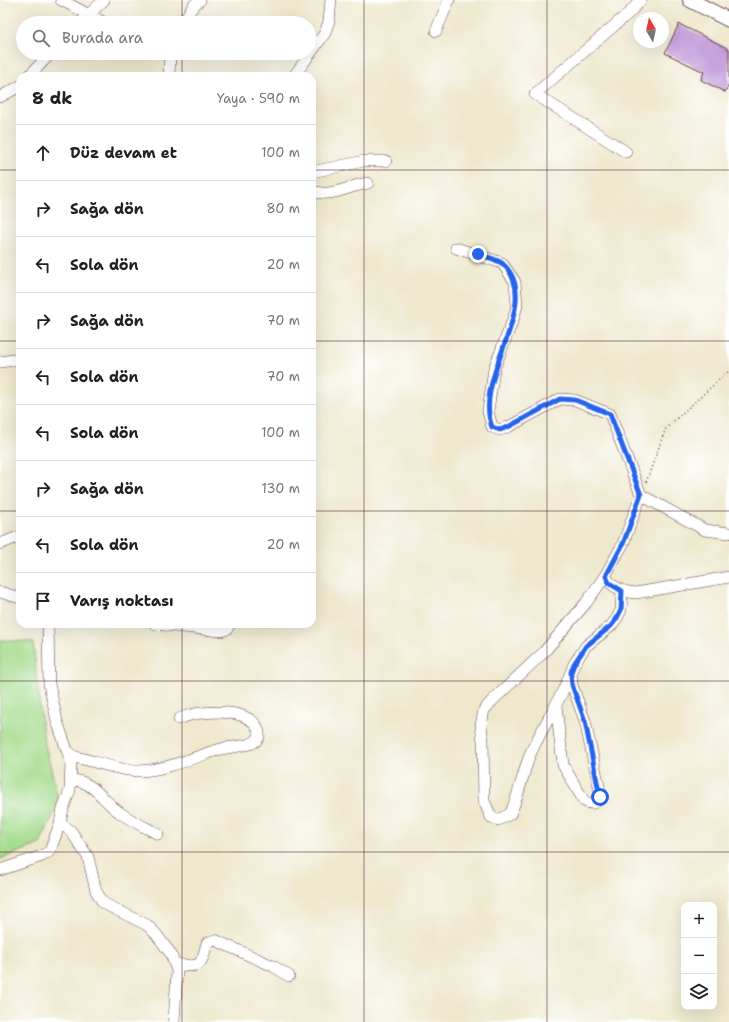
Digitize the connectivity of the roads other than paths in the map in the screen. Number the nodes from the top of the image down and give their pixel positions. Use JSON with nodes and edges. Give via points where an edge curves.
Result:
{"nodes":[{"id":1,"x":61,"y":0,"type":"edge"},
{"id":2,"x":104,"y":0,"type":"edge"},
{"id":3,"x":200,"y":0,"type":"edge"},
{"id":4,"x":332,"y":0,"type":"edge"},
{"id":5,"x":449,"y":0,"type":"edge"},
{"id":6,"x":641,"y":0,"type":"edge"},
{"id":7,"x":690,"y":0,"type":"edge"},
{"id":8,"x":80,"y":16,"type":"edge"},
{"id":9,"x":87,"y":16,"type":"edge"},
{"id":10,"x":187,"y":16,"type":"edge"},
{"id":11,"x":729,"y":20,"type":"edge"},
{"id":12,"x":436,"y":31,"type":"dead end"},
{"id":13,"x":316,"y":46,"type":"edge"},
{"id":14,"x":45,"y":60,"type":"edge"},
{"id":15,"x":169,"y":60,"type":"edge"},
{"id":16,"x":306,"y":60,"type":"edge"},
{"id":17,"x":34,"y":72,"type":"edge"},
{"id":18,"x":168,"y":72,"type":"edge"},
{"id":19,"x":297,"y":72,"type":"edge"},
{"id":20,"x":16,"y":91,"type":"edge"},
{"id":21,"x":0,"y":97,"type":"edge"},
{"id":22,"x":626,"y":152,"type":"dead end"},
{"id":23,"x":386,"y":161,"type":"dead end"},
{"id":24,"x":316,"y":171,"type":"edge"},
{"id":25,"x":368,"y":183,"type":"dead end"},
{"id":26,"x":316,"y":192,"type":"edge"},
{"id":27,"x":456,"y":248,"type":"dead end"},
{"id":28,"x":16,"y":360,"type":"edge"},
{"id":29,"x":0,"y":362,"type":"edge"},
{"id":30,"x":641,"y":495,"type":"junction"},
{"id":31,"x":729,"y":533,"type":"edge"},
{"id":32,"x":16,"y":538,"type":"edge"},
{"id":33,"x":0,"y":544,"type":"edge"},
{"id":34,"x":606,"y":576,"type":"junction"},
{"id":35,"x":729,"y":577,"type":"edge"},
{"id":36,"x":622,"y":591,"type":"junction"},
{"id":37,"x":0,"y":592,"type":"edge"},
{"id":38,"x":16,"y":597,"type":"edge"},
{"id":39,"x":48,"y":628,"type":"edge"},
{"id":40,"x":193,"y":628,"type":"edge"},
{"id":41,"x":228,"y":628,"type":"edge"},
{"id":42,"x":571,"y":672,"type":"junction"},
{"id":43,"x":556,"y":706,"type":"junction"},
{"id":44,"x":179,"y":719,"type":"dead end"},
{"id":45,"x":69,"y":752,"type":"junction"},
{"id":46,"x":71,"y":780,"type":"junction"},
{"id":47,"x":60,"y":823,"type":"junction"},
{"id":48,"x":158,"y":834,"type":"dead end"},
{"id":49,"x":0,"y":870,"type":"edge"},
{"id":50,"x":176,"y":964,"type":"junction"},
{"id":51,"x":289,"y":976,"type":"dead end"},
{"id":52,"x":174,"y":1022,"type":"edge"}],
"edges":[{"from":1,"to":8,"type":"street"},
{"from":2,"to":9,"type":"street"},
{"from":3,"to":10,"type":"street"},
{"from":4,"to":13,"type":"street","via":[[326,33]]},
{"from":5,"to":12,"type":"street"},
{"from":6,"to":22,"type":"street","via":[[535,94]]},
{"from":7,"to":11,"type":"main road"},
{"from":14,"to":17,"type":"street"},
{"from":15,"to":18,"type":"street"},
{"from":16,"to":19,"type":"street"},
{"from":20,"to":21,"type":"street"},
{"from":23,"to":24,"type":"street","via":[[364,161]]},
{"from":25,"to":26,"type":"street","via":[[332,194]]},
{"from":27,"to":30,"type":"street","via":[[502,263],[515,282],[517,305],[494,368],[488,412],[492,427],[500,430],[508,427],[560,399],[575,400],[610,414]]},
{"from":28,"to":29,"type":"street"},
{"from":30,"to":31,"type":"street","via":[[705,530]]},
{"from":30,"to":34,"type":"street","via":[[623,544]]},
{"from":32,"to":33,"type":"street"},
{"from":34,"to":36,"type":"street","via":[[609,583]]},
{"from":34,"to":43,"type":"street","via":[[544,652],[484,710],[481,726],[484,748],[484,801],[491,817],[498,820],[510,814],[531,751]]},
{"from":35,"to":36,"type":"street","via":[[646,593]]},
{"from":36,"to":42,"type":"street","via":[[621,610],[617,618],[586,646]]},
{"from":37,"to":38,"type":"street"},
{"from":39,"to":45,"type":"street","via":[[47,655],[52,701]]},
{"from":40,"to":41,"type":"street","via":[[221,631]]},
{"from":42,"to":43,"type":"street"},
{"from":42,"to":43,"type":"street","via":[[572,685],[585,721],[600,791],[600,797],[594,803],[584,801],[563,765]]},
{"from":44,"to":45,"type":"street","via":[[214,712],[235,714],[248,717],[258,729],[259,736],[250,744],[217,750],[193,760],[136,771],[75,757]]},
{"from":45,"to":46,"type":"street"},
{"from":46,"to":47,"type":"street"},
{"from":46,"to":48,"type":"street","via":[[79,780],[89,785],[119,812]]},
{"from":47,"to":49,"type":"street","via":[[50,851]]},
{"from":47,"to":50,"type":"street","via":[[71,831],[88,857],[96,891],[103,903],[147,925],[164,943]]},
{"from":50,"to":51,"type":"street","via":[[192,967],[198,965],[207,943],[215,940]]},
{"from":50,"to":52,"type":"street"}]}
